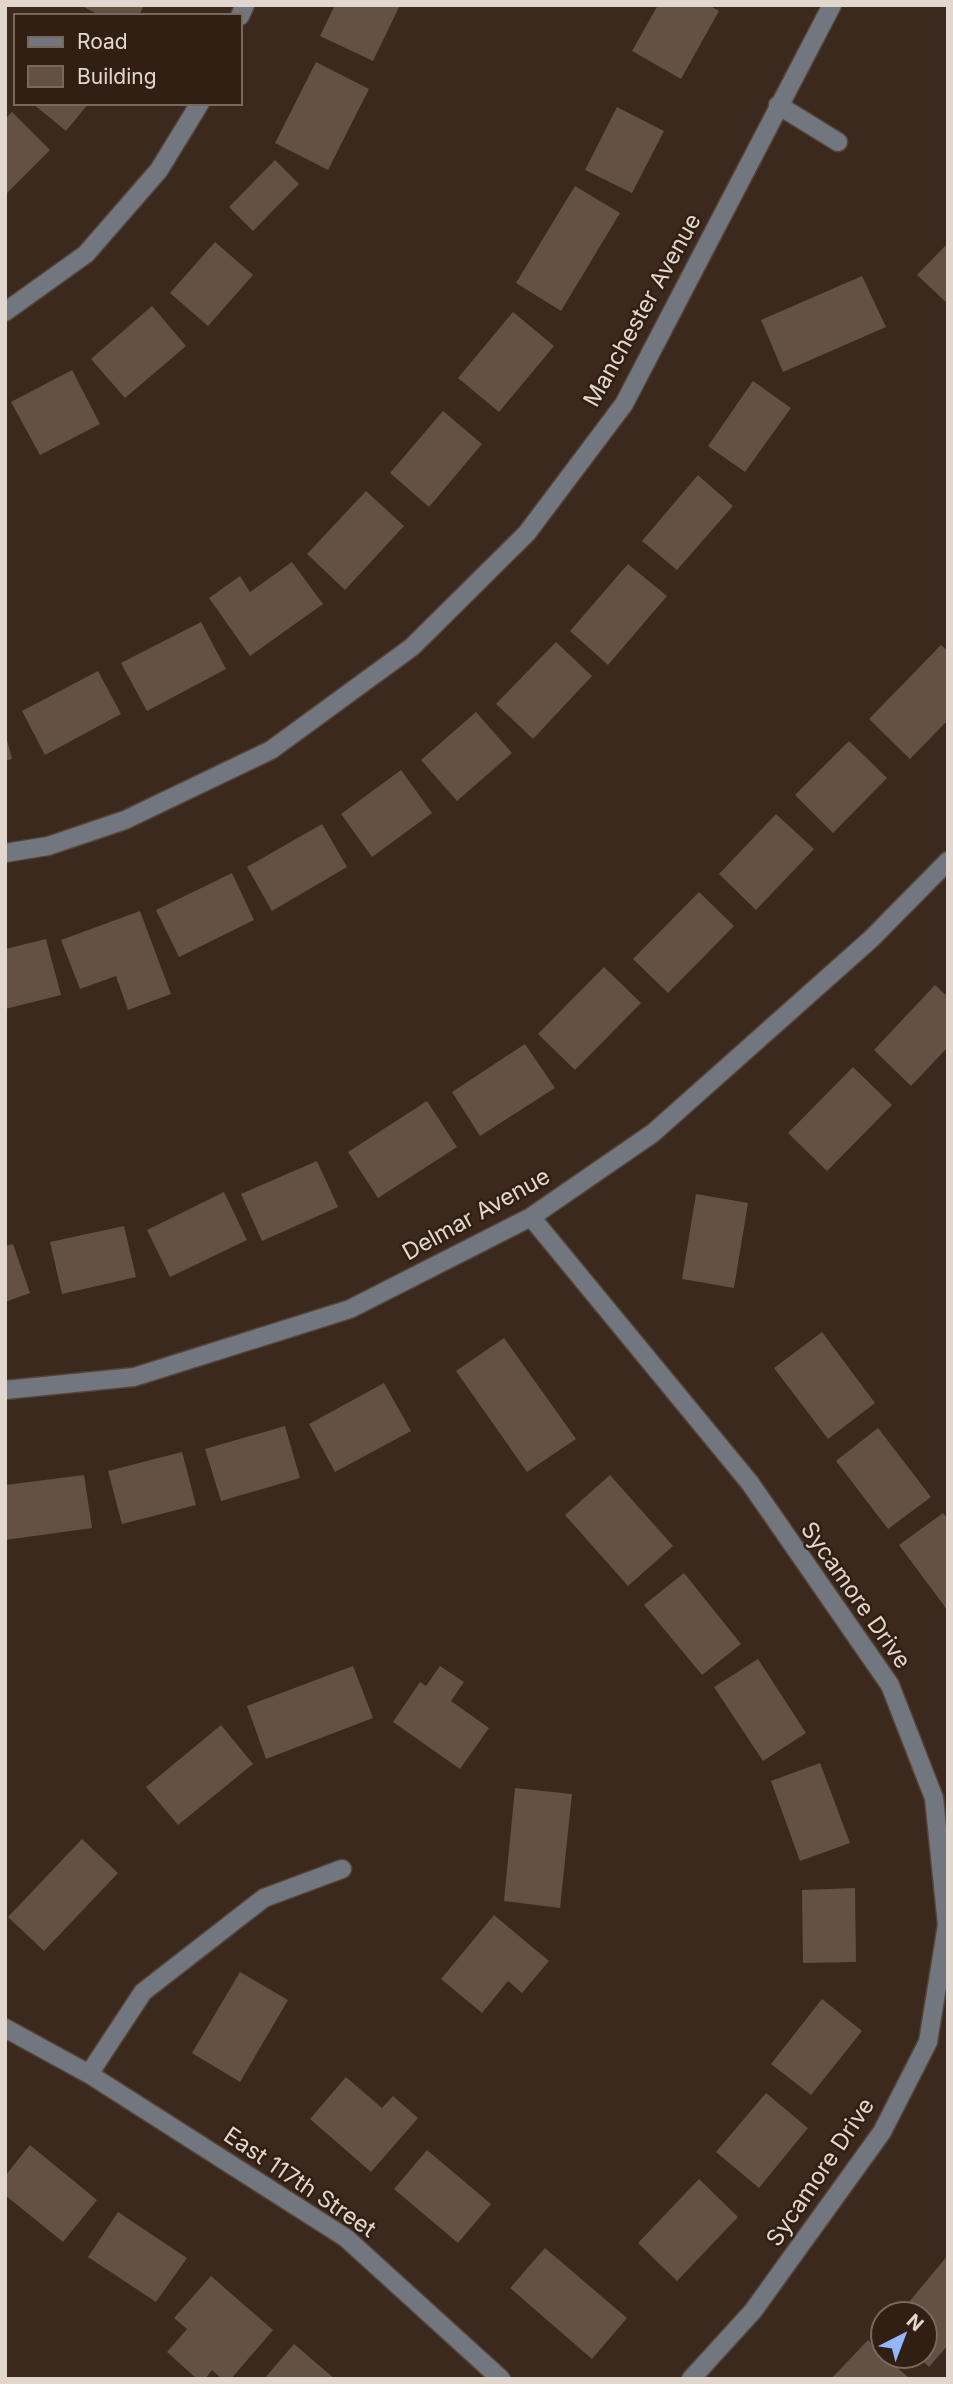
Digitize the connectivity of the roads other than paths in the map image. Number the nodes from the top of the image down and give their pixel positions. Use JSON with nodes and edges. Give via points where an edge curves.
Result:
{"nodes":[{"id":1,"x":832,"y":5,"type":"edge"},
{"id":2,"x":199,"y":105,"type":"edge"},
{"id":3,"x":778,"y":105,"type":"junction"},
{"id":4,"x":838,"y":142,"type":"dead end"},
{"id":5,"x":5,"y":312,"type":"edge"},
{"id":6,"x":5,"y":853,"type":"edge"},
{"id":7,"x":948,"y":861,"type":"edge"},
{"id":8,"x":531,"y":1217,"type":"junction"},
{"id":9,"x":5,"y":1390,"type":"edge"},
{"id":10,"x":342,"y":1869,"type":"dead end"},
{"id":11,"x":947,"y":1925,"type":"edge"},
{"id":12,"x":5,"y":2028,"type":"edge"},
{"id":13,"x":89,"y":2074,"type":"junction"},
{"id":14,"x":501,"y":2379,"type":"edge"},
{"id":15,"x":691,"y":2379,"type":"edge"}],
"edges":[{"from":1,"to":3,"type":"street","name":"Manchester Avenue"},
{"from":2,"to":5,"type":"street","via":[[159,170],[86,254]]},
{"from":3,"to":4,"type":"street"},
{"from":3,"to":6,"type":"street","name":"Manchester Avenue","via":[[624,404],[527,533],[412,647],[271,750],[125,820],[48,846]]},
{"from":7,"to":8,"type":"street","name":"Delmar Avenue","via":[[871,939],[653,1133]]},
{"from":8,"to":9,"type":"street","name":"Delmar Avenue","via":[[350,1309],[134,1377]]},
{"from":8,"to":11,"type":"street","name":"Sycamore Drive","via":[[750,1483],[890,1685],[934,1798]]},
{"from":10,"to":13,"type":"street","via":[[264,1898],[143,1992]]},
{"from":11,"to":15,"type":"street","name":"Sycamore Drive","via":[[928,2042],[882,2132],[753,2311]]},
{"from":12,"to":13,"type":"street","name":"East 117th Street"},
{"from":13,"to":14,"type":"street","name":"East 117th Street","via":[[346,2238]]}]}
